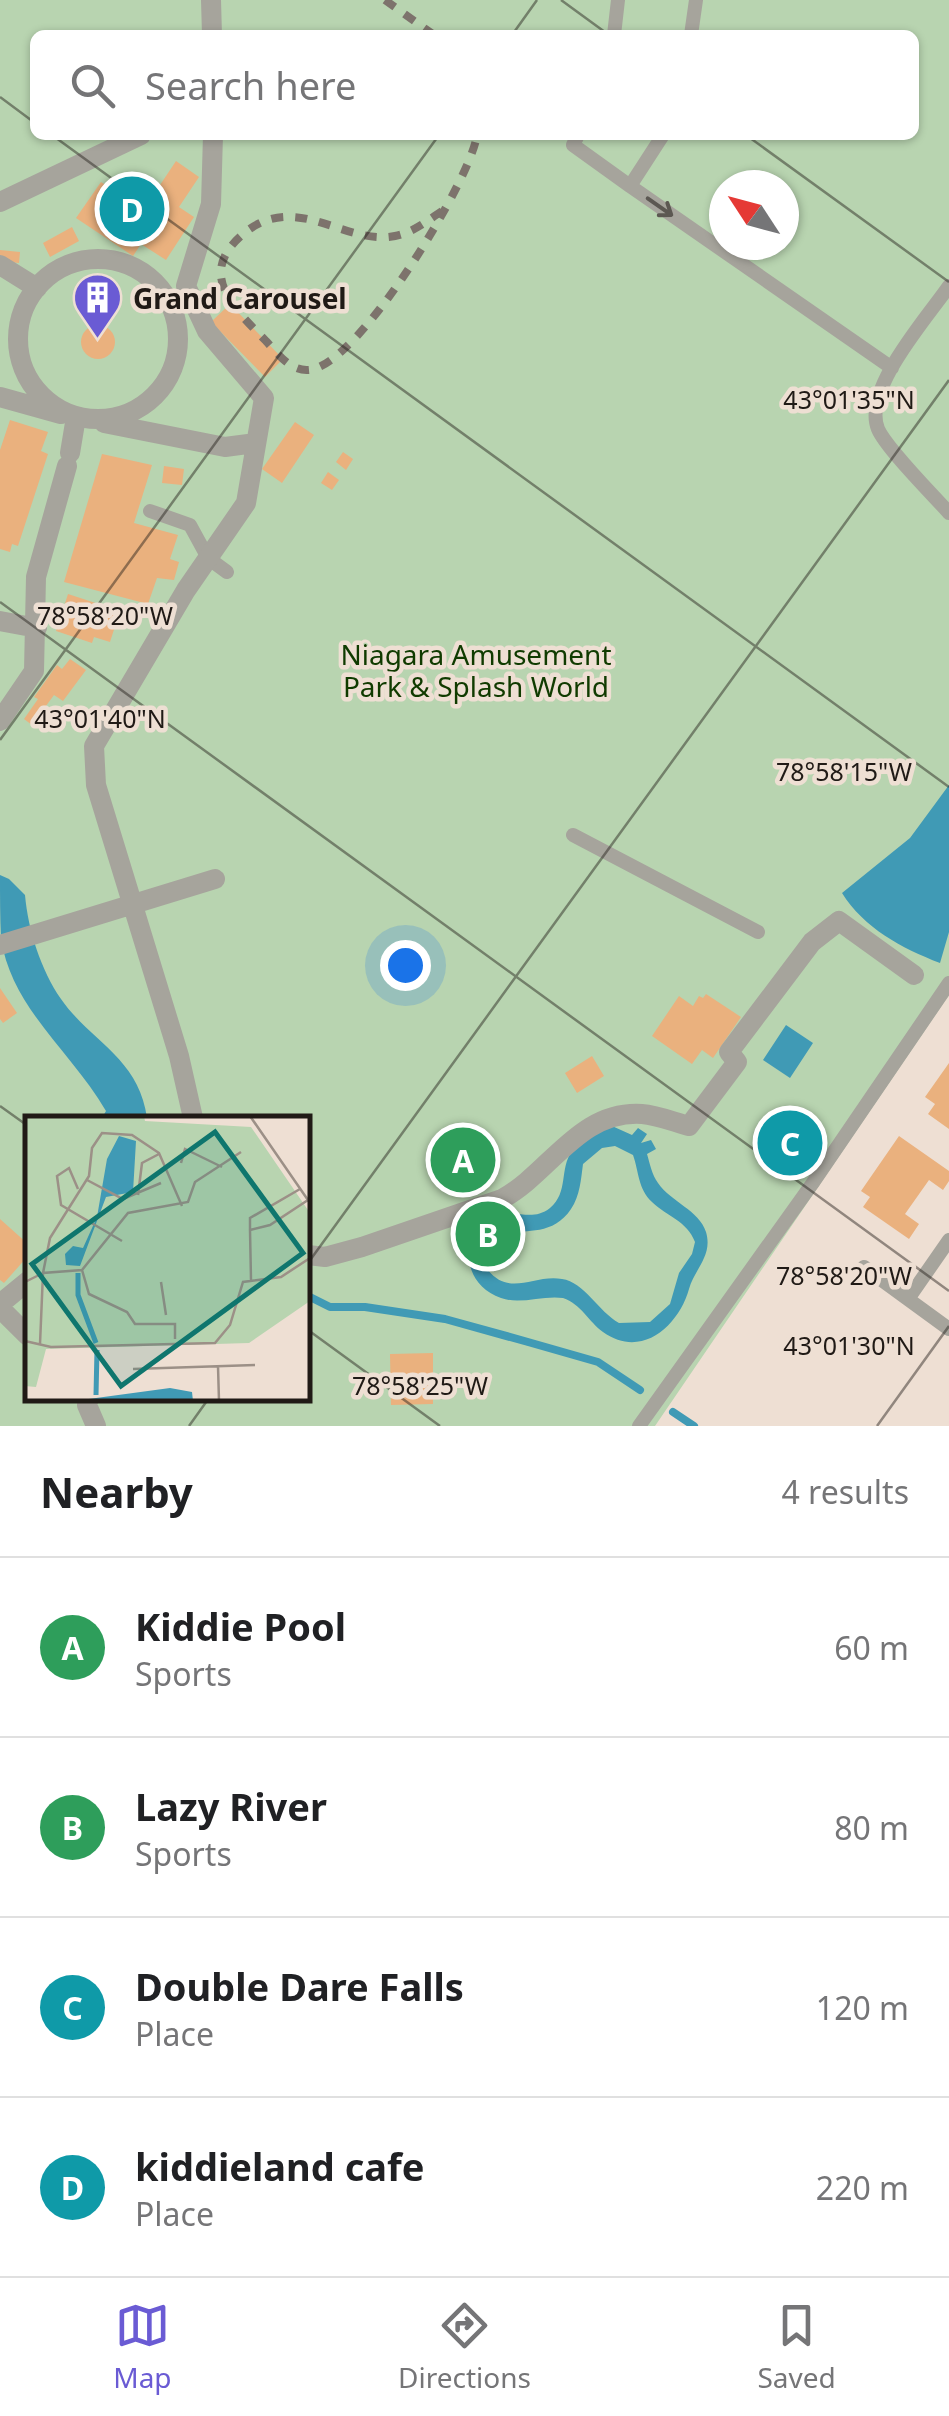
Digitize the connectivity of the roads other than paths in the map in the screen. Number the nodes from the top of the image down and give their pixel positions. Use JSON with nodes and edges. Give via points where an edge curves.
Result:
{"nodes":[{"id":1,"x":212,"y":0,"type":"edge"},
{"id":2,"x":618,"y":0,"type":"edge"},
{"id":3,"x":696,"y":0,"type":"edge"},
{"id":4,"x":212,"y":30,"type":"edge"},
{"id":5,"x":615,"y":30,"type":"edge"},
{"id":6,"x":692,"y":30,"type":"edge"},
{"id":7,"x":130,"y":140,"type":"edge"},
{"id":8,"x":214,"y":140,"type":"edge"},
{"id":9,"x":575,"y":140,"type":"edge"},
{"id":10,"x":661,"y":140,"type":"edge"},
{"id":11,"x":630,"y":186,"type":"junction"},
{"id":12,"x":0,"y":202,"type":"edge"},
{"id":13,"x":0,"y":265,"type":"edge"},
{"id":14,"x":949,"y":286,"type":"edge"},
{"id":15,"x":36,"y":288,"type":"junction"},
{"id":16,"x":892,"y":368,"type":"junction"},
{"id":17,"x":0,"y":398,"type":"edge"},
{"id":18,"x":76,"y":417,"type":"junction"},
{"id":19,"x":256,"y":443,"type":"junction"},
{"id":20,"x":150,"y":510,"type":"dead end"},
{"id":21,"x":949,"y":513,"type":"edge"},
{"id":22,"x":208,"y":558,"type":"junction"},
{"id":23,"x":228,"y":572,"type":"dead end"},
{"id":24,"x":0,"y":621,"type":"edge"},
{"id":25,"x":37,"y":628,"type":"junction"},
{"id":26,"x":0,"y":720,"type":"edge"},
{"id":27,"x":573,"y":834,"type":"dead end"},
{"id":28,"x":215,"y":879,"type":"dead end"},
{"id":29,"x":132,"y":904,"type":"junction"},
{"id":30,"x":758,"y":932,"type":"dead end"},
{"id":31,"x":0,"y":945,"type":"edge"},
{"id":32,"x":914,"y":975,"type":"dead end"},
{"id":33,"x":949,"y":983,"type":"edge"},
{"id":34,"x":192,"y":1116,"type":"edge"},
{"id":35,"x":949,"y":1240,"type":"edge"},
{"id":36,"x":310,"y":1255,"type":"edge"},
{"id":37,"x":864,"y":1267,"type":"dead end"},
{"id":38,"x":25,"y":1284,"type":"edge"},
{"id":39,"x":908,"y":1299,"type":"junction"},
{"id":40,"x":0,"y":1306,"type":"edge"},
{"id":41,"x":949,"y":1329,"type":"edge"},
{"id":42,"x":25,"y":1333,"type":"edge"},
{"id":43,"x":85,"y":1407,"type":"edge"},
{"id":44,"x":96,"y":1426,"type":"edge"},
{"id":45,"x":639,"y":1426,"type":"edge"}],
"edges":[{"from":1,"to":4,"type":"street"},
{"from":2,"to":5,"type":"lane"},
{"from":3,"to":6,"type":"lane"},
{"from":7,"to":12,"type":"street"},
{"from":8,"to":19,"type":"street","via":[[212,204],[186,286],[207,331],[264,398]]},
{"from":9,"to":11,"type":"lane"},
{"from":10,"to":11,"type":"lane"},
{"from":11,"to":16,"type":"lane","one_way":true},
{"from":13,"to":15,"type":"street"},
{"from":14,"to":16,"type":"lane"},
{"from":15,"to":18,"type":"street","via":[[20,318],[22,367],[34,389]]},
{"from":15,"to":18,"type":"street","via":[[69,264],[121,261],[165,294],[176,320],[178,347],[154,397],[104,420]]},
{"from":16,"to":21,"type":"lane","via":[[874,411],[879,432]]},
{"from":17,"to":18,"type":"street"},
{"from":18,"to":19,"type":"street","via":[[225,447]]},
{"from":18,"to":25,"type":"street","via":[[36,578]]},
{"from":19,"to":22,"type":"street","via":[[246,504]]},
{"from":20,"to":22,"type":"lane","via":[[190,526]]},
{"from":22,"to":23,"type":"lane"},
{"from":22,"to":29,"type":"street","via":[[94,746],[96,785]]},
{"from":24,"to":25,"type":"street"},
{"from":25,"to":26,"type":"street","via":[[34,671]]},
{"from":27,"to":30,"type":"lane"},
{"from":28,"to":29,"type":"street"},
{"from":29,"to":31,"type":"street"},
{"from":29,"to":34,"type":"street"},
{"from":32,"to":36,"type":"street","via":[[839,921],[812,942],[728,1052],[737,1062],[688,1126],[642,1114],[599,1120],[502,1199],[344,1252]]},
{"from":33,"to":45,"type":"lane"},
{"from":35,"to":39,"type":"lane"},
{"from":37,"to":39,"type":"lane"},
{"from":38,"to":40,"type":"street"},
{"from":39,"to":41,"type":"lane"},
{"from":40,"to":42,"type":"street"},
{"from":43,"to":44,"type":"street"}]}
